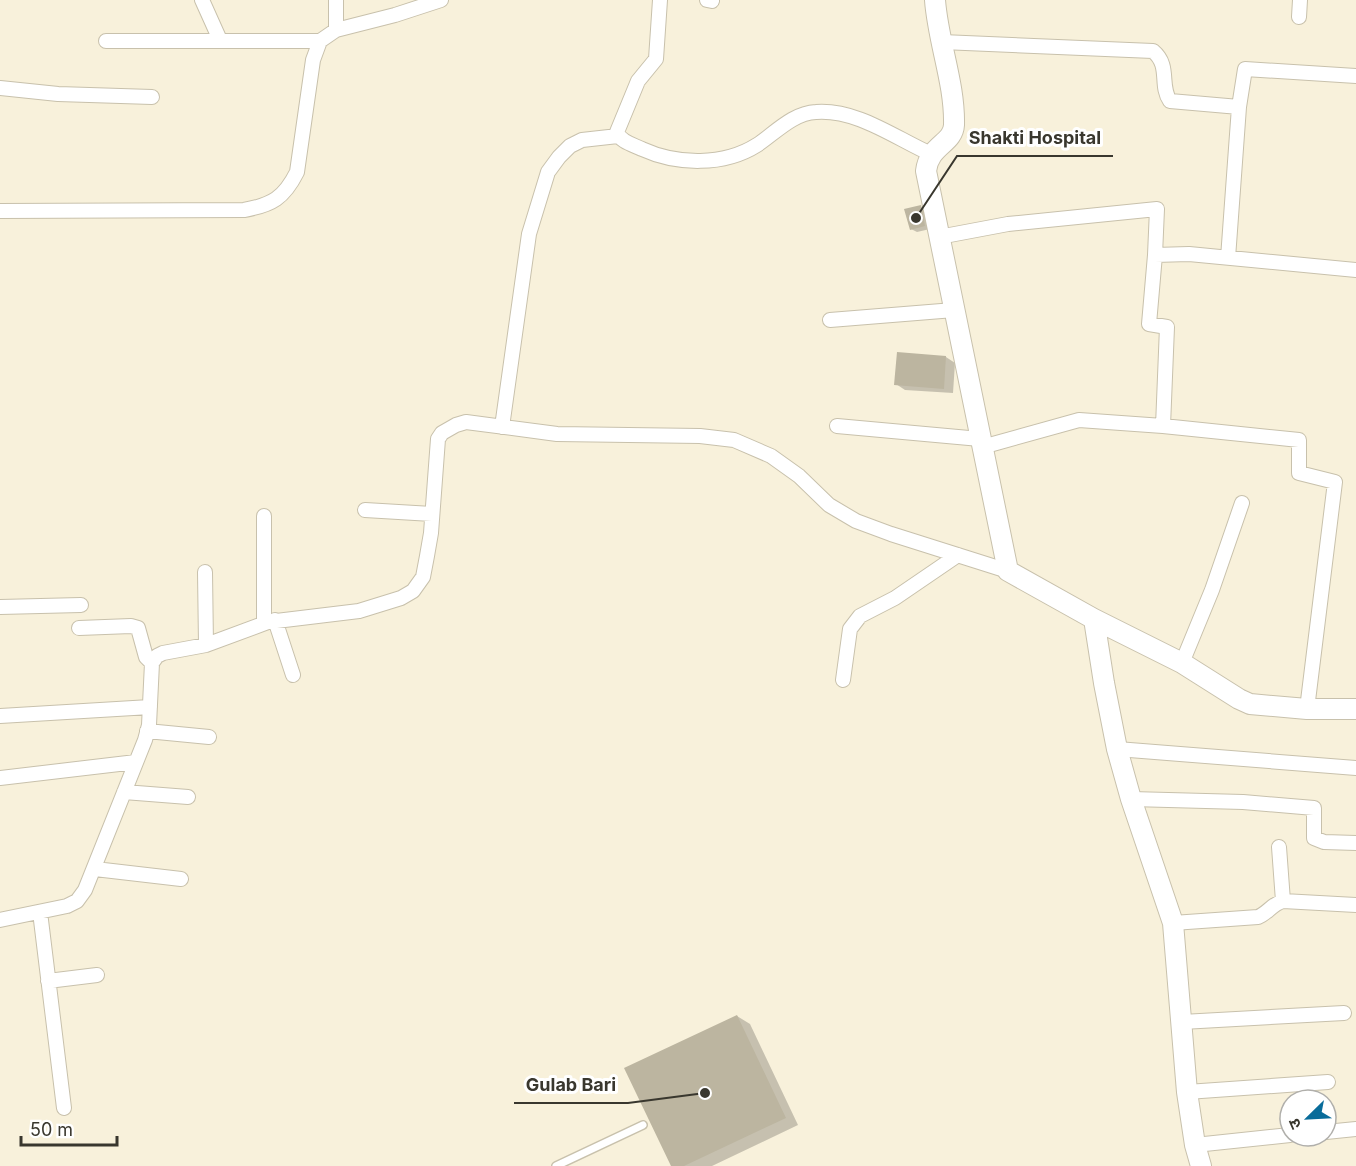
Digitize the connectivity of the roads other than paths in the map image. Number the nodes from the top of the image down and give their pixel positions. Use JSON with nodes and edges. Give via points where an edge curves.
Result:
{"nodes":[{"id":1,"x":202,"y":0,"type":"edge"},
{"id":2,"x":336,"y":0,"type":"edge"},
{"id":3,"x":441,"y":0,"type":"edge"},
{"id":4,"x":660,"y":0,"type":"edge"},
{"id":5,"x":707,"y":0,"type":"edge"},
{"id":6,"x":935,"y":0,"type":"edge"},
{"id":7,"x":1300,"y":0,"type":"edge"},
{"id":8,"x":712,"y":1,"type":"edge"},
{"id":9,"x":1299,"y":17,"type":"dead end"},
{"id":10,"x":336,"y":30,"type":"junction"},
{"id":11,"x":220,"y":40,"type":"junction"},
{"id":12,"x":106,"y":41,"type":"dead end"},
{"id":13,"x":320,"y":41,"type":"junction"},
{"id":14,"x":942,"y":42,"type":"junction"},
{"id":15,"x":1356,"y":76,"type":"edge"},
{"id":16,"x":0,"y":88,"type":"edge"},
{"id":17,"x":152,"y":97,"type":"dead end"},
{"id":18,"x":1239,"y":107,"type":"junction"},
{"id":19,"x":618,"y":136,"type":"junction"},
{"id":20,"x":931,"y":154,"type":"junction"},
{"id":21,"x":0,"y":211,"type":"edge"},
{"id":22,"x":939,"y":237,"type":"junction"},
{"id":23,"x":1155,"y":255,"type":"junction"},
{"id":24,"x":1228,"y":258,"type":"junction"},
{"id":25,"x":1356,"y":270,"type":"edge"},
{"id":26,"x":954,"y":310,"type":"junction"},
{"id":27,"x":830,"y":320,"type":"dead end"},
{"id":28,"x":837,"y":426,"type":"dead end"},
{"id":29,"x":1163,"y":426,"type":"junction"},
{"id":30,"x":502,"y":427,"type":"junction"},
{"id":31,"x":981,"y":443,"type":"junction"},
{"id":32,"x":1242,"y":503,"type":"dead end"},
{"id":33,"x":365,"y":510,"type":"dead end"},
{"id":34,"x":432,"y":514,"type":"junction"},
{"id":35,"x":264,"y":516,"type":"dead end"},
{"id":36,"x":958,"y":555,"type":"junction"},
{"id":37,"x":1008,"y":571,"type":"junction"},
{"id":38,"x":205,"y":572,"type":"dead end"},
{"id":39,"x":81,"y":605,"type":"dead end"},
{"id":40,"x":0,"y":607,"type":"edge"},
{"id":41,"x":1094,"y":619,"type":"junction"},
{"id":42,"x":269,"y":622,"type":"junction"},
{"id":43,"x":79,"y":628,"type":"dead end"},
{"id":44,"x":206,"y":645,"type":"junction"},
{"id":45,"x":152,"y":663,"type":"junction"},
{"id":46,"x":1182,"y":663,"type":"junction"},
{"id":47,"x":293,"y":675,"type":"dead end"},
{"id":48,"x":843,"y":680,"type":"dead end"},
{"id":49,"x":150,"y":707,"type":"junction"},
{"id":50,"x":1307,"y":709,"type":"junction"},
{"id":51,"x":1356,"y":709,"type":"edge"},
{"id":52,"x":0,"y":716,"type":"edge"},
{"id":53,"x":147,"y":731,"type":"junction"},
{"id":54,"x":209,"y":737,"type":"dead end"},
{"id":55,"x":1117,"y":748,"type":"junction"},
{"id":56,"x":136,"y":762,"type":"junction"},
{"id":57,"x":1356,"y":768,"type":"edge"},
{"id":58,"x":0,"y":778,"type":"edge"},
{"id":59,"x":124,"y":792,"type":"junction"},
{"id":60,"x":188,"y":797,"type":"dead end"},
{"id":61,"x":1131,"y":798,"type":"junction"},
{"id":62,"x":1356,"y":843,"type":"edge"},
{"id":63,"x":1279,"y":847,"type":"dead end"},
{"id":64,"x":94,"y":869,"type":"junction"},
{"id":65,"x":181,"y":879,"type":"dead end"},
{"id":66,"x":1282,"y":901,"type":"junction"},
{"id":67,"x":1356,"y":905,"type":"edge"},
{"id":68,"x":40,"y":912,"type":"junction"},
{"id":69,"x":0,"y":920,"type":"edge"},
{"id":70,"x":1173,"y":923,"type":"junction"},
{"id":71,"x":97,"y":975,"type":"dead end"},
{"id":72,"x":48,"y":981,"type":"junction"},
{"id":73,"x":1344,"y":1013,"type":"dead end"},
{"id":74,"x":1182,"y":1022,"type":"junction"},
{"id":75,"x":1328,"y":1082,"type":"dead end"},
{"id":76,"x":1187,"y":1092,"type":"junction"},
{"id":77,"x":64,"y":1108,"type":"dead end"},
{"id":78,"x":643,"y":1125,"type":"dead end"},
{"id":79,"x":1356,"y":1129,"type":"edge"},
{"id":80,"x":1338,"y":1131,"type":"edge"},
{"id":81,"x":1278,"y":1136,"type":"edge"},
{"id":82,"x":1195,"y":1145,"type":"junction"},
{"id":83,"x":556,"y":1166,"type":"edge"},
{"id":84,"x":1202,"y":1166,"type":"edge"}],
"edges":[{"from":1,"to":11,"type":"street"},
{"from":2,"to":10,"type":"street"},
{"from":3,"to":10,"type":"street"},
{"from":4,"to":19,"type":"street","via":[[656,60],[638,81]]},
{"from":5,"to":8,"type":"street"},
{"from":6,"to":14,"type":"street"},
{"from":7,"to":9,"type":"street"},
{"from":10,"to":13,"type":"street"},
{"from":11,"to":12,"type":"street"},
{"from":11,"to":13,"type":"street"},
{"from":13,"to":21,"type":"street","via":[[313,60],[297,172],[290,187],[277,200],[244,210]]},
{"from":14,"to":18,"type":"street","via":[[1154,51],[1162,60],[1170,101]]},
{"from":14,"to":20,"type":"street","via":[[954,127],[951,136]]},
{"from":15,"to":18,"type":"street","via":[[1245,69]]},
{"from":16,"to":17,"type":"street"},
{"from":18,"to":24,"type":"street"},
{"from":19,"to":20,"type":"street","via":[[654,154],[705,161],[745,151],[786,123],[807,114],[832,112],[848,114]]},
{"from":19,"to":30,"type":"street","via":[[582,140],[570,146],[548,172],[529,234]]},
{"from":20,"to":22,"type":"street","via":[[926,171]]},
{"from":22,"to":23,"type":"street","via":[[1008,224],[1157,209]]},
{"from":22,"to":26,"type":"street"},
{"from":23,"to":24,"type":"street"},
{"from":23,"to":29,"type":"street","via":[[1149,324],[1167,327]]},
{"from":24,"to":25,"type":"street"},
{"from":26,"to":27,"type":"street"},
{"from":26,"to":31,"type":"street"},
{"from":28,"to":31,"type":"street"},
{"from":29,"to":31,"type":"street","via":[[1079,420]]},
{"from":29,"to":50,"type":"street","via":[[1299,440],[1299,473],[1335,482]]},
{"from":30,"to":34,"type":"street","via":[[466,422],[442,433],[436,447]]},
{"from":30,"to":36,"type":"street","via":[[557,434],[734,440],[771,456],[841,513]]},
{"from":31,"to":37,"type":"street"},
{"from":32,"to":46,"type":"street"},
{"from":33,"to":34,"type":"street"},
{"from":34,"to":42,"type":"street","via":[[423,576],[413,591],[359,610]]},
{"from":35,"to":42,"type":"street"},
{"from":36,"to":37,"type":"street"},
{"from":36,"to":48,"type":"street","via":[[860,616],[848,639]]},
{"from":37,"to":41,"type":"street"},
{"from":38,"to":44,"type":"street"},
{"from":39,"to":40,"type":"street"},
{"from":41,"to":46,"type":"street"},
{"from":41,"to":55,"type":"street"},
{"from":42,"to":44,"type":"street"},
{"from":42,"to":47,"type":"street"},
{"from":43,"to":45,"type":"street","via":[[138,628],[146,657]]},
{"from":44,"to":45,"type":"street","via":[[163,653]]},
{"from":45,"to":49,"type":"street"},
{"from":46,"to":50,"type":"street","via":[[1250,704]]},
{"from":49,"to":52,"type":"street"},
{"from":49,"to":53,"type":"street"},
{"from":50,"to":51,"type":"street"},
{"from":53,"to":54,"type":"street"},
{"from":53,"to":56,"type":"street"},
{"from":55,"to":57,"type":"street"},
{"from":55,"to":61,"type":"street"},
{"from":56,"to":58,"type":"street"},
{"from":56,"to":59,"type":"street"},
{"from":59,"to":60,"type":"street"},
{"from":59,"to":64,"type":"street"},
{"from":61,"to":62,"type":"street","via":[[1314,808],[1314,838]]},
{"from":61,"to":70,"type":"street"},
{"from":63,"to":66,"type":"street"},
{"from":64,"to":65,"type":"street"},
{"from":64,"to":68,"type":"street","via":[[77,901]]},
{"from":66,"to":67,"type":"street"},
{"from":66,"to":70,"type":"street","via":[[1258,917]]},
{"from":68,"to":69,"type":"street"},
{"from":68,"to":72,"type":"street"},
{"from":70,"to":74,"type":"street"},
{"from":71,"to":72,"type":"street"},
{"from":72,"to":77,"type":"street"},
{"from":73,"to":74,"type":"street"},
{"from":74,"to":76,"type":"street"},
{"from":75,"to":76,"type":"street"},
{"from":76,"to":82,"type":"street"},
{"from":78,"to":83,"type":"lane"},
{"from":79,"to":80,"type":"street"},
{"from":81,"to":82,"type":"street"},
{"from":82,"to":84,"type":"street"}]}
